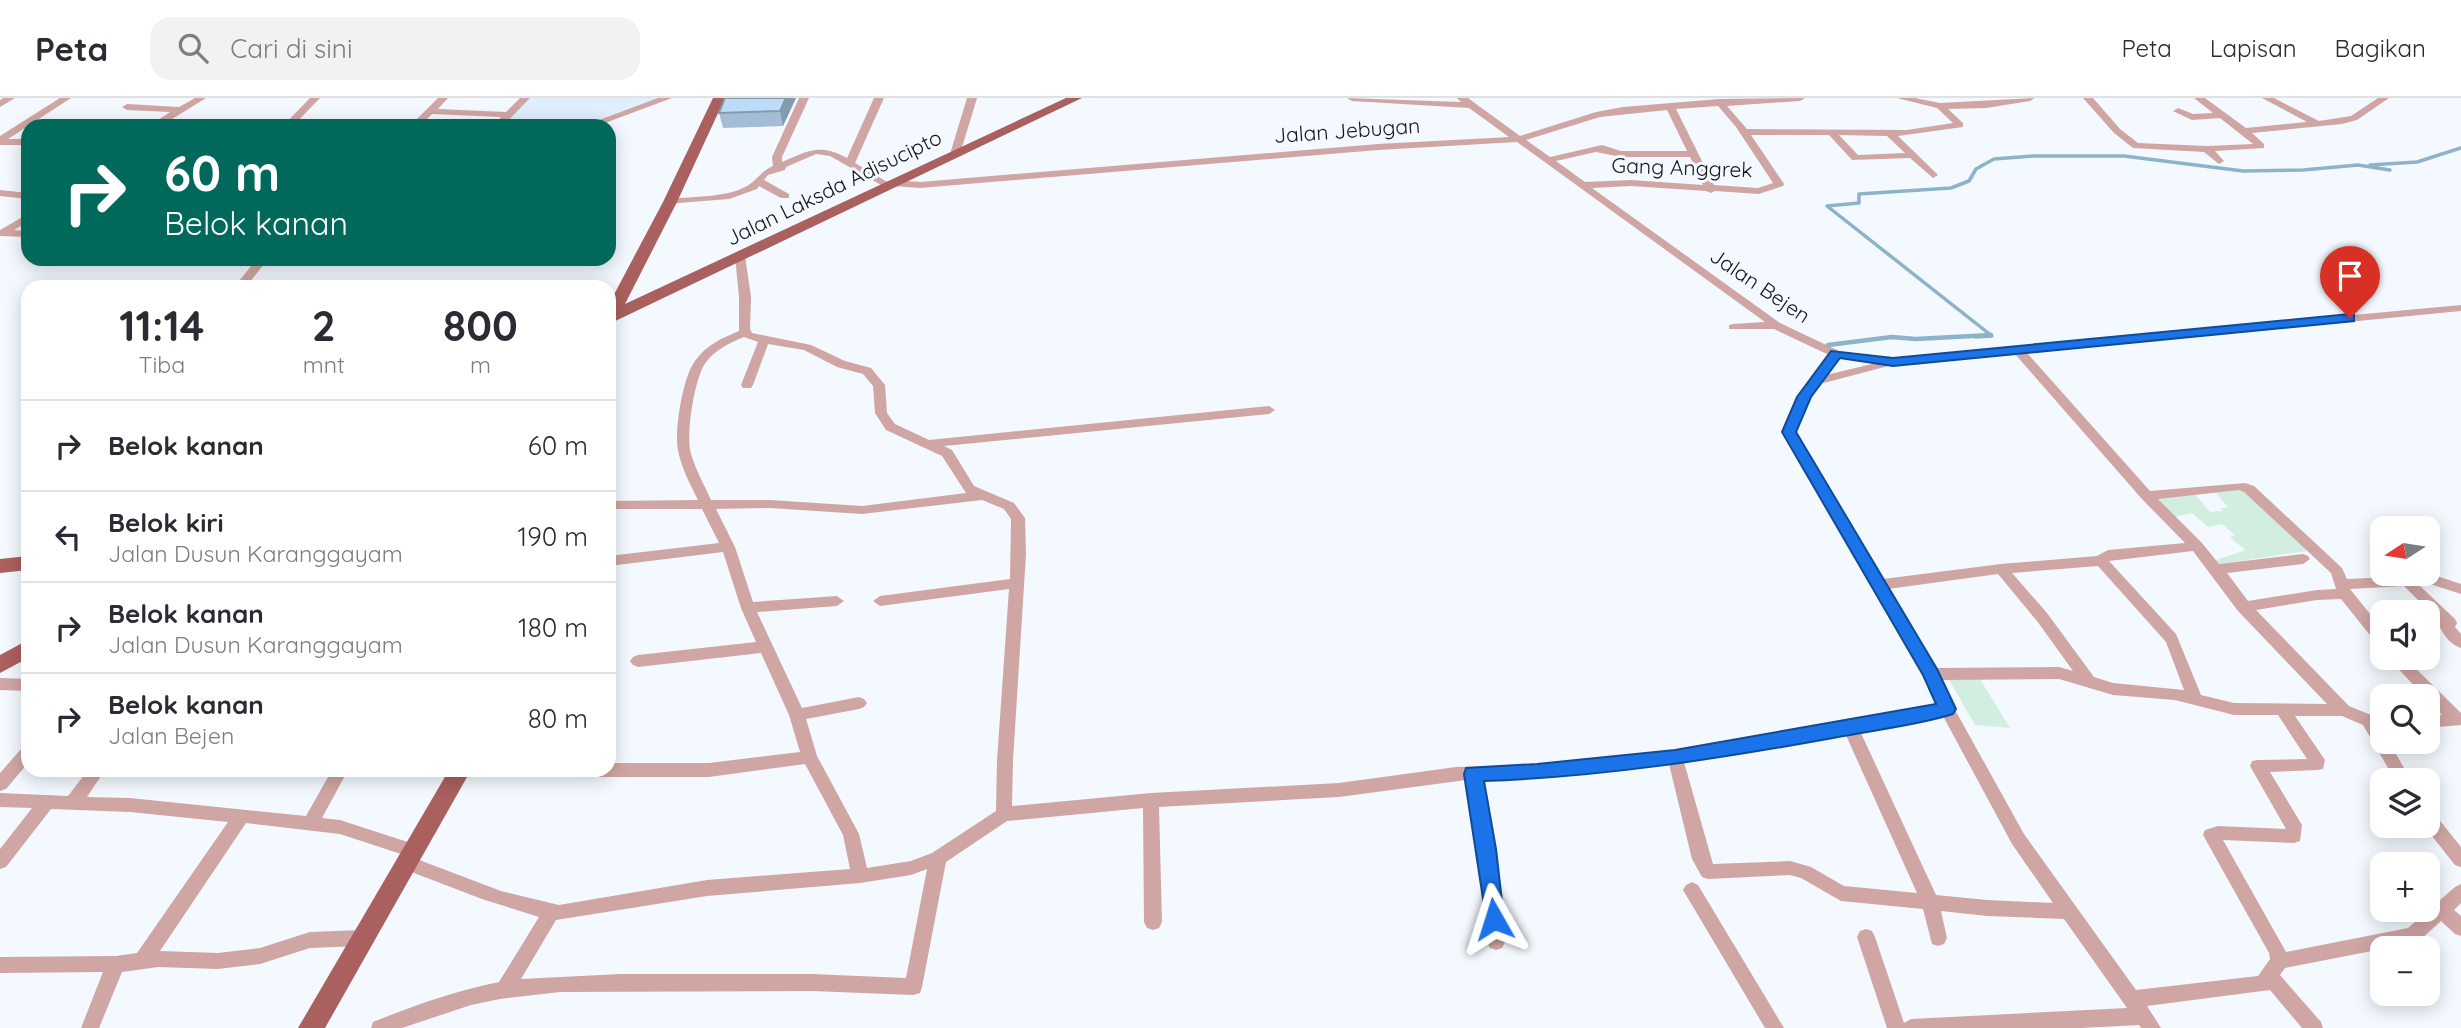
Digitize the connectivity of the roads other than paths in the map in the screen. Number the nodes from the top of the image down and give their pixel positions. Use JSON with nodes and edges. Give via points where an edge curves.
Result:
{"nodes":[{"id":1,"x":10,"y":98,"type":"edge"},
{"id":2,"x":66,"y":98,"type":"edge"},
{"id":3,"x":201,"y":98,"type":"edge"},
{"id":4,"x":315,"y":98,"type":"edge"},
{"id":5,"x":443,"y":98,"type":"edge"},
{"id":6,"x":525,"y":98,"type":"edge"},
{"id":7,"x":667,"y":98,"type":"edge"},
{"id":8,"x":719,"y":98,"type":"edge"},
{"id":9,"x":804,"y":98,"type":"edge"},
{"id":10,"x":879,"y":98,"type":"edge"},
{"id":11,"x":972,"y":98,"type":"edge"},
{"id":12,"x":1076,"y":98,"type":"edge"},
{"id":13,"x":1352,"y":98,"type":"edge"},
{"id":14,"x":1800,"y":98,"type":"edge"},
{"id":15,"x":1902,"y":98,"type":"edge"},
{"id":16,"x":2031,"y":98,"type":"edge"},
{"id":17,"x":2088,"y":98,"type":"edge"},
{"id":18,"x":2199,"y":98,"type":"edge"},
{"id":19,"x":2267,"y":98,"type":"edge"},
{"id":20,"x":2384,"y":98,"type":"edge"},
{"id":21,"x":2364,"y":99,"type":"edge"},
{"id":22,"x":1467,"y":102,"type":"edge"},
{"id":23,"x":1719,"y":102,"type":"junction"},
{"id":24,"x":1981,"y":102,"type":"edge"},
{"id":25,"x":0,"y":104,"type":"edge"},
{"id":26,"x":2374,"y":105,"type":"junction"},
{"id":27,"x":1940,"y":106,"type":"junction"},
{"id":28,"x":127,"y":107,"type":"dead end"},
{"id":29,"x":1670,"y":107,"type":"junction"},
{"id":30,"x":179,"y":110,"type":"junction"},
{"id":31,"x":429,"y":111,"type":"junction"},
{"id":32,"x":2178,"y":111,"type":"dead end"},
{"id":33,"x":507,"y":115,"type":"junction"},
{"id":34,"x":2222,"y":115,"type":"junction"},
{"id":35,"x":34,"y":119,"type":"edge"},
{"id":36,"x":165,"y":119,"type":"edge"},
{"id":37,"x":295,"y":119,"type":"edge"},
{"id":38,"x":422,"y":119,"type":"edge"},
{"id":39,"x":504,"y":119,"type":"edge"},
{"id":40,"x":608,"y":119,"type":"edge"},
{"id":41,"x":2318,"y":124,"type":"junction"},
{"id":42,"x":21,"y":127,"type":"edge"},
{"id":43,"x":2244,"y":131,"type":"junction"},
{"id":44,"x":1745,"y":132,"type":"junction"},
{"id":45,"x":1832,"y":133,"type":"junction"},
{"id":46,"x":1890,"y":133,"type":"junction"},
{"id":47,"x":1519,"y":139,"type":"junction"},
{"id":48,"x":0,"y":141,"type":"edge"},
{"id":49,"x":21,"y":142,"type":"edge"},
{"id":50,"x":1611,"y":145,"type":"dead end"},
{"id":51,"x":1595,"y":149,"type":"junction"},
{"id":52,"x":2207,"y":149,"type":"junction"},
{"id":53,"x":955,"y":154,"type":"junction"},
{"id":54,"x":1692,"y":154,"type":"junction"},
{"id":55,"x":1914,"y":155,"type":"junction"},
{"id":56,"x":1549,"y":160,"type":"junction"},
{"id":57,"x":2219,"y":161,"type":"dead end"},
{"id":58,"x":850,"y":163,"type":"junction"},
{"id":59,"x":782,"y":168,"type":"junction"},
{"id":60,"x":1933,"y":175,"type":"dead end"},
{"id":61,"x":758,"y":181,"type":"junction"},
{"id":62,"x":891,"y":184,"type":"junction"},
{"id":63,"x":1583,"y":185,"type":"junction"},
{"id":64,"x":1711,"y":190,"type":"junction"},
{"id":65,"x":0,"y":193,"type":"edge"},
{"id":66,"x":21,"y":195,"type":"edge"},
{"id":67,"x":785,"y":196,"type":"dead end"},
{"id":68,"x":670,"y":202,"type":"junction"},
{"id":69,"x":21,"y":222,"type":"edge"},
{"id":70,"x":1,"y":233,"type":"edge"},
{"id":71,"x":21,"y":234,"type":"edge"},
{"id":72,"x":740,"y":257,"type":"junction"},
{"id":73,"x":257,"y":266,"type":"edge"},
{"id":74,"x":630,"y":278,"type":"junction"},
{"id":75,"x":245,"y":280,"type":"edge"},
{"id":76,"x":672,"y":288,"type":"junction"},
{"id":77,"x":616,"y":305,"type":"edge"},
{"id":78,"x":2461,"y":308,"type":"edge"},
{"id":79,"x":616,"y":315,"type":"edge"},
{"id":80,"x":1776,"y":325,"type":"junction"},
{"id":81,"x":1733,"y":327,"type":"dead end"},
{"id":82,"x":746,"y":332,"type":"junction"},
{"id":83,"x":764,"y":340,"type":"junction"},
{"id":84,"x":2017,"y":349,"type":"junction"},
{"id":85,"x":1836,"y":354,"type":"junction"},
{"id":86,"x":1893,"y":362,"type":"junction"},
{"id":87,"x":1814,"y":382,"type":"junction"},
{"id":88,"x":747,"y":385,"type":"dead end"},
{"id":89,"x":1269,"y":410,"type":"dead end"},
{"id":90,"x":926,"y":444,"type":"junction"},
{"id":91,"x":986,"y":495,"type":"junction"},
{"id":92,"x":2147,"y":496,"type":"junction"},
{"id":93,"x":616,"y":505,"type":"edge"},
{"id":94,"x":710,"y":506,"type":"junction"},
{"id":95,"x":2197,"y":546,"type":"junction"},
{"id":96,"x":728,"y":547,"type":"junction"},
{"id":97,"x":2303,"y":559,"type":"dead end"},
{"id":98,"x":616,"y":560,"type":"edge"},
{"id":99,"x":2101,"y":561,"type":"junction"},
{"id":100,"x":21,"y":563,"type":"edge"},
{"id":101,"x":0,"y":566,"type":"edge"},
{"id":102,"x":2001,"y":569,"type":"junction"},
{"id":103,"x":2214,"y":570,"type":"junction"},
{"id":104,"x":2440,"y":580,"type":"edge"},
{"id":105,"x":1017,"y":583,"type":"junction"},
{"id":106,"x":1878,"y":585,"type":"junction"},
{"id":107,"x":2370,"y":586,"type":"edge"},
{"id":108,"x":2412,"y":586,"type":"edge"},
{"id":109,"x":2344,"y":589,"type":"junction"},
{"id":110,"x":2461,"y":589,"type":"edge"},
{"id":111,"x":836,"y":601,"type":"dead end"},
{"id":112,"x":880,"y":601,"type":"dead end"},
{"id":113,"x":2243,"y":607,"type":"junction"},
{"id":114,"x":748,"y":608,"type":"junction"},
{"id":115,"x":2370,"y":624,"type":"edge"},
{"id":116,"x":2461,"y":643,"type":"edge"},
{"id":117,"x":764,"y":648,"type":"junction"},
{"id":118,"x":21,"y":652,"type":"edge"},
{"id":119,"x":638,"y":661,"type":"dead end"},
{"id":120,"x":0,"y":665,"type":"edge"},
{"id":121,"x":2408,"y":670,"type":"edge"},
{"id":122,"x":1931,"y":674,"type":"junction"},
{"id":123,"x":2088,"y":681,"type":"junction"},
{"id":124,"x":0,"y":684,"type":"edge"},
{"id":125,"x":21,"y":685,"type":"edge"},
{"id":126,"x":2195,"y":699,"type":"junction"},
{"id":127,"x":859,"y":703,"type":"dead end"},
{"id":128,"x":2281,"y":708,"type":"junction"},
{"id":129,"x":1947,"y":709,"type":"junction"},
{"id":130,"x":2343,"y":710,"type":"junction"},
{"id":131,"x":797,"y":715,"type":"junction"},
{"id":132,"x":2458,"y":719,"type":"edge"},
{"id":133,"x":2370,"y":720,"type":"edge"},
{"id":134,"x":2440,"y":721,"type":"edge"},
{"id":135,"x":1850,"y":727,"type":"junction"},
{"id":136,"x":809,"y":757,"type":"junction"},
{"id":137,"x":1675,"y":757,"type":"junction"},
{"id":138,"x":21,"y":760,"type":"edge"},
{"id":139,"x":616,"y":770,"type":"edge"},
{"id":140,"x":1473,"y":774,"type":"junction"},
{"id":141,"x":92,"y":777,"type":"edge"},
{"id":142,"x":337,"y":777,"type":"edge"},
{"id":143,"x":456,"y":777,"type":"edge"},
{"id":144,"x":0,"y":784,"type":"edge"},
{"id":145,"x":0,"y":800,"type":"edge"},
{"id":146,"x":1151,"y":800,"type":"junction"},
{"id":147,"x":47,"y":801,"type":"junction"},
{"id":148,"x":74,"y":801,"type":"junction"},
{"id":149,"x":1004,"y":814,"type":"junction"},
{"id":150,"x":240,"y":818,"type":"junction"},
{"id":151,"x":311,"y":823,"type":"junction"},
{"id":152,"x":2440,"y":833,"type":"edge"},
{"id":153,"x":410,"y":857,"type":"junction"},
{"id":154,"x":938,"y":858,"type":"junction"},
{"id":155,"x":2461,"y":860,"type":"edge"},
{"id":156,"x":0,"y":862,"type":"edge"},
{"id":157,"x":860,"y":876,"type":"junction"},
{"id":158,"x":1692,"y":890,"type":"dead end"},
{"id":159,"x":2461,"y":892,"type":"edge"},
{"id":160,"x":1930,"y":902,"type":"junction"},
{"id":161,"x":2441,"y":909,"type":"junction"},
{"id":162,"x":2067,"y":911,"type":"junction"},
{"id":163,"x":551,"y":912,"type":"junction"},
{"id":164,"x":1153,"y":922,"type":"dead end"},
{"id":165,"x":2461,"y":928,"type":"edge"},
{"id":166,"x":1866,"y":937,"type":"dead end"},
{"id":167,"x":361,"y":938,"type":"junction"},
{"id":168,"x":1938,"y":938,"type":"dead end"},
{"id":169,"x":1496,"y":942,"type":"dead end"},
{"id":170,"x":143,"y":960,"type":"junction"},
{"id":171,"x":116,"y":964,"type":"junction"},
{"id":172,"x":0,"y":965,"type":"edge"},
{"id":173,"x":2275,"y":969,"type":"junction"},
{"id":174,"x":505,"y":989,"type":"junction"},
{"id":175,"x":2132,"y":999,"type":"junction"},
{"id":176,"x":2148,"y":1022,"type":"edge"},
{"id":177,"x":90,"y":1028,"type":"edge"},
{"id":178,"x":311,"y":1028,"type":"edge"},
{"id":179,"x":380,"y":1028,"type":"edge"},
{"id":180,"x":1775,"y":1028,"type":"edge"},
{"id":181,"x":1896,"y":1028,"type":"edge"},
{"id":182,"x":1911,"y":1028,"type":"edge"},
{"id":183,"x":2314,"y":1028,"type":"edge"}],
"edges":[{"from":1,"to":25,"type":"street"},
{"from":2,"to":35,"type":"street"},
{"from":3,"to":30,"type":"street"},
{"from":4,"to":37,"type":"street"},
{"from":5,"to":31,"type":"street"},
{"from":6,"to":33,"type":"street"},
{"from":7,"to":40,"type":"street"},
{"from":8,"to":68,"type":"main road"},
{"from":9,"to":59,"type":"street","via":[[777,157]]},
{"from":10,"to":58,"type":"street"},
{"from":11,"to":53,"type":"street"},
{"from":12,"to":53,"type":"main road","name":"Jalan Laksda Adisucipto"},
{"from":13,"to":22,"type":"street"},
{"from":14,"to":23,"type":"street","name":"Jalan Jebugan"},
{"from":15,"to":27,"type":"street"},
{"from":16,"to":24,"type":"street"},
{"from":17,"to":52,"type":"street","via":[[2136,146]]},
{"from":18,"to":34,"type":"street"},
{"from":19,"to":41,"type":"street"},
{"from":20,"to":26,"type":"street"},
{"from":21,"to":26,"type":"street"},
{"from":22,"to":47,"type":"street","name":"Jalan Bejen"},
{"from":23,"to":29,"type":"street","name":"Jalan Jebugan"},
{"from":23,"to":44,"type":"street"},
{"from":24,"to":27,"type":"street"},
{"from":26,"to":41,"type":"street","via":[[2354,118]]},
{"from":27,"to":46,"type":"street","via":[[1960,125]]},
{"from":28,"to":30,"type":"street"},
{"from":29,"to":47,"type":"street","name":"Jalan Jebugan","via":[[1598,114]]},
{"from":29,"to":54,"type":"street"},
{"from":30,"to":36,"type":"street"},
{"from":31,"to":33,"type":"street"},
{"from":31,"to":38,"type":"street"},
{"from":32,"to":34,"type":"street","via":[[2192,117]]},
{"from":33,"to":39,"type":"street"},
{"from":34,"to":43,"type":"street"},
{"from":41,"to":43,"type":"street"},
{"from":42,"to":48,"type":"street"},
{"from":43,"to":52,"type":"street","via":[[2261,146]]},
{"from":44,"to":45,"type":"street"},
{"from":44,"to":64,"type":"street","name":"Gang Anggrek","via":[[1779,184],[1759,191]]},
{"from":45,"to":46,"type":"street"},
{"from":45,"to":55,"type":"street","via":[[1855,158]]},
{"from":46,"to":55,"type":"street"},
{"from":47,"to":56,"type":"street","name":"Jalan Bejen"},
{"from":47,"to":62,"type":"street","name":"Jalan Jebugan"},
{"from":48,"to":49,"type":"street"},
{"from":50,"to":51,"type":"street"},
{"from":51,"to":54,"type":"street","via":[[1621,154]]},
{"from":51,"to":56,"type":"street"},
{"from":52,"to":57,"type":"street"},
{"from":53,"to":62,"type":"main road","name":"Jalan Laksda Adisucipto"},
{"from":54,"to":64,"type":"street"},
{"from":55,"to":60,"type":"street"},
{"from":56,"to":63,"type":"street","name":"Jalan Bejen"},
{"from":58,"to":59,"type":"street","via":[[816,151]]},
{"from":58,"to":62,"type":"street"},
{"from":59,"to":61,"type":"street","via":[[765,173]]},
{"from":61,"to":67,"type":"street"},
{"from":61,"to":68,"type":"street","via":[[720,198]]},
{"from":62,"to":72,"type":"main road","name":"Jalan Laksda Adisucipto"},
{"from":63,"to":64,"type":"street","name":"Gang Anggrek","via":[[1631,183]]},
{"from":63,"to":80,"type":"street","name":"Jalan Bejen"},
{"from":65,"to":66,"type":"street"},
{"from":68,"to":74,"type":"main road"},
{"from":69,"to":70,"type":"street"},
{"from":70,"to":71,"type":"street"},
{"from":72,"to":76,"type":"main road","name":"Jalan Laksda Adisucipto"},
{"from":72,"to":82,"type":"street"},
{"from":73,"to":75,"type":"street"},
{"from":74,"to":76,"type":"main road","via":[[631,286],[641,292]]},
{"from":74,"to":77,"type":"main road"},
{"from":76,"to":79,"type":"main road","name":"Jalan Laksda Adisucipto"},
{"from":78,"to":84,"type":"street","name":"Jalan Bejen"},
{"from":80,"to":81,"type":"street"},
{"from":80,"to":85,"type":"street","name":"Jalan Bejen"},
{"from":82,"to":83,"type":"street"},
{"from":82,"to":94,"type":"street","via":[[710,351],[695,371],[690,390],[684,450]]},
{"from":83,"to":88,"type":"street"},
{"from":83,"to":90,"type":"street","via":[[807,347],[841,365],[867,371],[879,385],[886,423]]},
{"from":84,"to":86,"type":"street","name":"Jalan Bejen"},
{"from":84,"to":92,"type":"street"},
{"from":85,"to":86,"type":"street","name":"Jalan Bejen"},
{"from":85,"to":87,"type":"street"},
{"from":86,"to":87,"type":"street"},
{"from":87,"to":106,"type":"street","via":[[1789,432]]},
{"from":89,"to":90,"type":"street"},
{"from":90,"to":91,"type":"street","via":[[947,453],[969,489]]},
{"from":91,"to":94,"type":"street","via":[[862,509]]},
{"from":91,"to":105,"type":"street","via":[[1009,506],[1020,522]]},
{"from":92,"to":95,"type":"street"},
{"from":92,"to":109,"type":"street","via":[[2246,487],[2322,555],[2337,571]]},
{"from":93,"to":94,"type":"street"},
{"from":94,"to":96,"type":"street"},
{"from":95,"to":99,"type":"street","via":[[2108,555]]},
{"from":95,"to":103,"type":"street"},
{"from":96,"to":98,"type":"street"},
{"from":96,"to":114,"type":"street"},
{"from":97,"to":103,"type":"street"},
{"from":99,"to":102,"type":"street"},
{"from":99,"to":126,"type":"street","via":[[2171,638]]},
{"from":100,"to":101,"type":"main road"},
{"from":102,"to":106,"type":"street"},
{"from":102,"to":123,"type":"street"},
{"from":103,"to":113,"type":"street"},
{"from":104,"to":110,"type":"street"},
{"from":105,"to":112,"type":"street"},
{"from":105,"to":149,"type":"street"},
{"from":106,"to":122,"type":"street"},
{"from":107,"to":109,"type":"street"},
{"from":108,"to":116,"type":"street"},
{"from":109,"to":113,"type":"street"},
{"from":109,"to":115,"type":"street"},
{"from":111,"to":114,"type":"street"},
{"from":113,"to":130,"type":"street"},
{"from":114,"to":117,"type":"street"},
{"from":117,"to":119,"type":"street"},
{"from":117,"to":131,"type":"street"},
{"from":118,"to":120,"type":"main road"},
{"from":121,"to":132,"type":"street"},
{"from":122,"to":123,"type":"street","via":[[2059,673]]},
{"from":122,"to":129,"type":"street"},
{"from":123,"to":126,"type":"street","via":[[2113,689]]},
{"from":124,"to":125,"type":"street"},
{"from":126,"to":128,"type":"street","via":[[2234,709]]},
{"from":127,"to":131,"type":"street"},
{"from":128,"to":130,"type":"street"},
{"from":128,"to":173,"type":"street","via":[[2317,760],[2311,765],[2258,766],[2294,825],[2294,836],[2211,835],[2277,951]]},
{"from":129,"to":135,"type":"street"},
{"from":129,"to":162,"type":"street","via":[[2018,839]]},
{"from":130,"to":133,"type":"street"},
{"from":131,"to":136,"type":"street"},
{"from":132,"to":134,"type":"street"},
{"from":135,"to":137,"type":"street"},
{"from":135,"to":160,"type":"street"},
{"from":136,"to":139,"type":"street","via":[[709,770]]},
{"from":136,"to":157,"type":"street","via":[[847,824]]},
{"from":137,"to":140,"type":"street"},
{"from":137,"to":160,"type":"street","via":[[1708,872],[1790,868],[1841,893]]},
{"from":138,"to":144,"type":"street"},
{"from":140,"to":146,"type":"street","via":[[1331,791]]},
{"from":140,"to":169,"type":"street"},
{"from":141,"to":148,"type":"street"},
{"from":142,"to":151,"type":"street"},
{"from":143,"to":153,"type":"main road"},
{"from":145,"to":147,"type":"street"},
{"from":146,"to":149,"type":"street"},
{"from":146,"to":164,"type":"street"},
{"from":147,"to":148,"type":"street"},
{"from":147,"to":156,"type":"street"},
{"from":148,"to":150,"type":"street"},
{"from":149,"to":154,"type":"street"},
{"from":150,"to":151,"type":"street"},
{"from":150,"to":170,"type":"street"},
{"from":151,"to":153,"type":"street","via":[[340,827]]},
{"from":152,"to":155,"type":"street"},
{"from":153,"to":163,"type":"street","via":[[489,893]]},
{"from":153,"to":167,"type":"main road"},
{"from":154,"to":157,"type":"street","via":[[911,869]]},
{"from":154,"to":174,"type":"street","via":[[913,988],[840,982],[570,983]]},
{"from":157,"to":163,"type":"street","via":[[707,888]]},
{"from":158,"to":180,"type":"street"},
{"from":159,"to":161,"type":"street"},
{"from":160,"to":162,"type":"street"},
{"from":160,"to":168,"type":"street"},
{"from":161,"to":165,"type":"street"},
{"from":161,"to":173,"type":"street","via":[[2413,934]]},
{"from":162,"to":175,"type":"street"},
{"from":163,"to":174,"type":"street"},
{"from":166,"to":181,"type":"street"},
{"from":167,"to":170,"type":"street","via":[[310,940],[260,956],[218,961]]},
{"from":167,"to":178,"type":"main road"},
{"from":170,"to":171,"type":"street"},
{"from":171,"to":172,"type":"street"},
{"from":171,"to":177,"type":"street"},
{"from":173,"to":175,"type":"street","via":[[2263,984]]},
{"from":173,"to":183,"type":"street"},
{"from":174,"to":179,"type":"street","via":[[438,1005]]},
{"from":175,"to":176,"type":"street"},
{"from":176,"to":182,"type":"street"}]}
